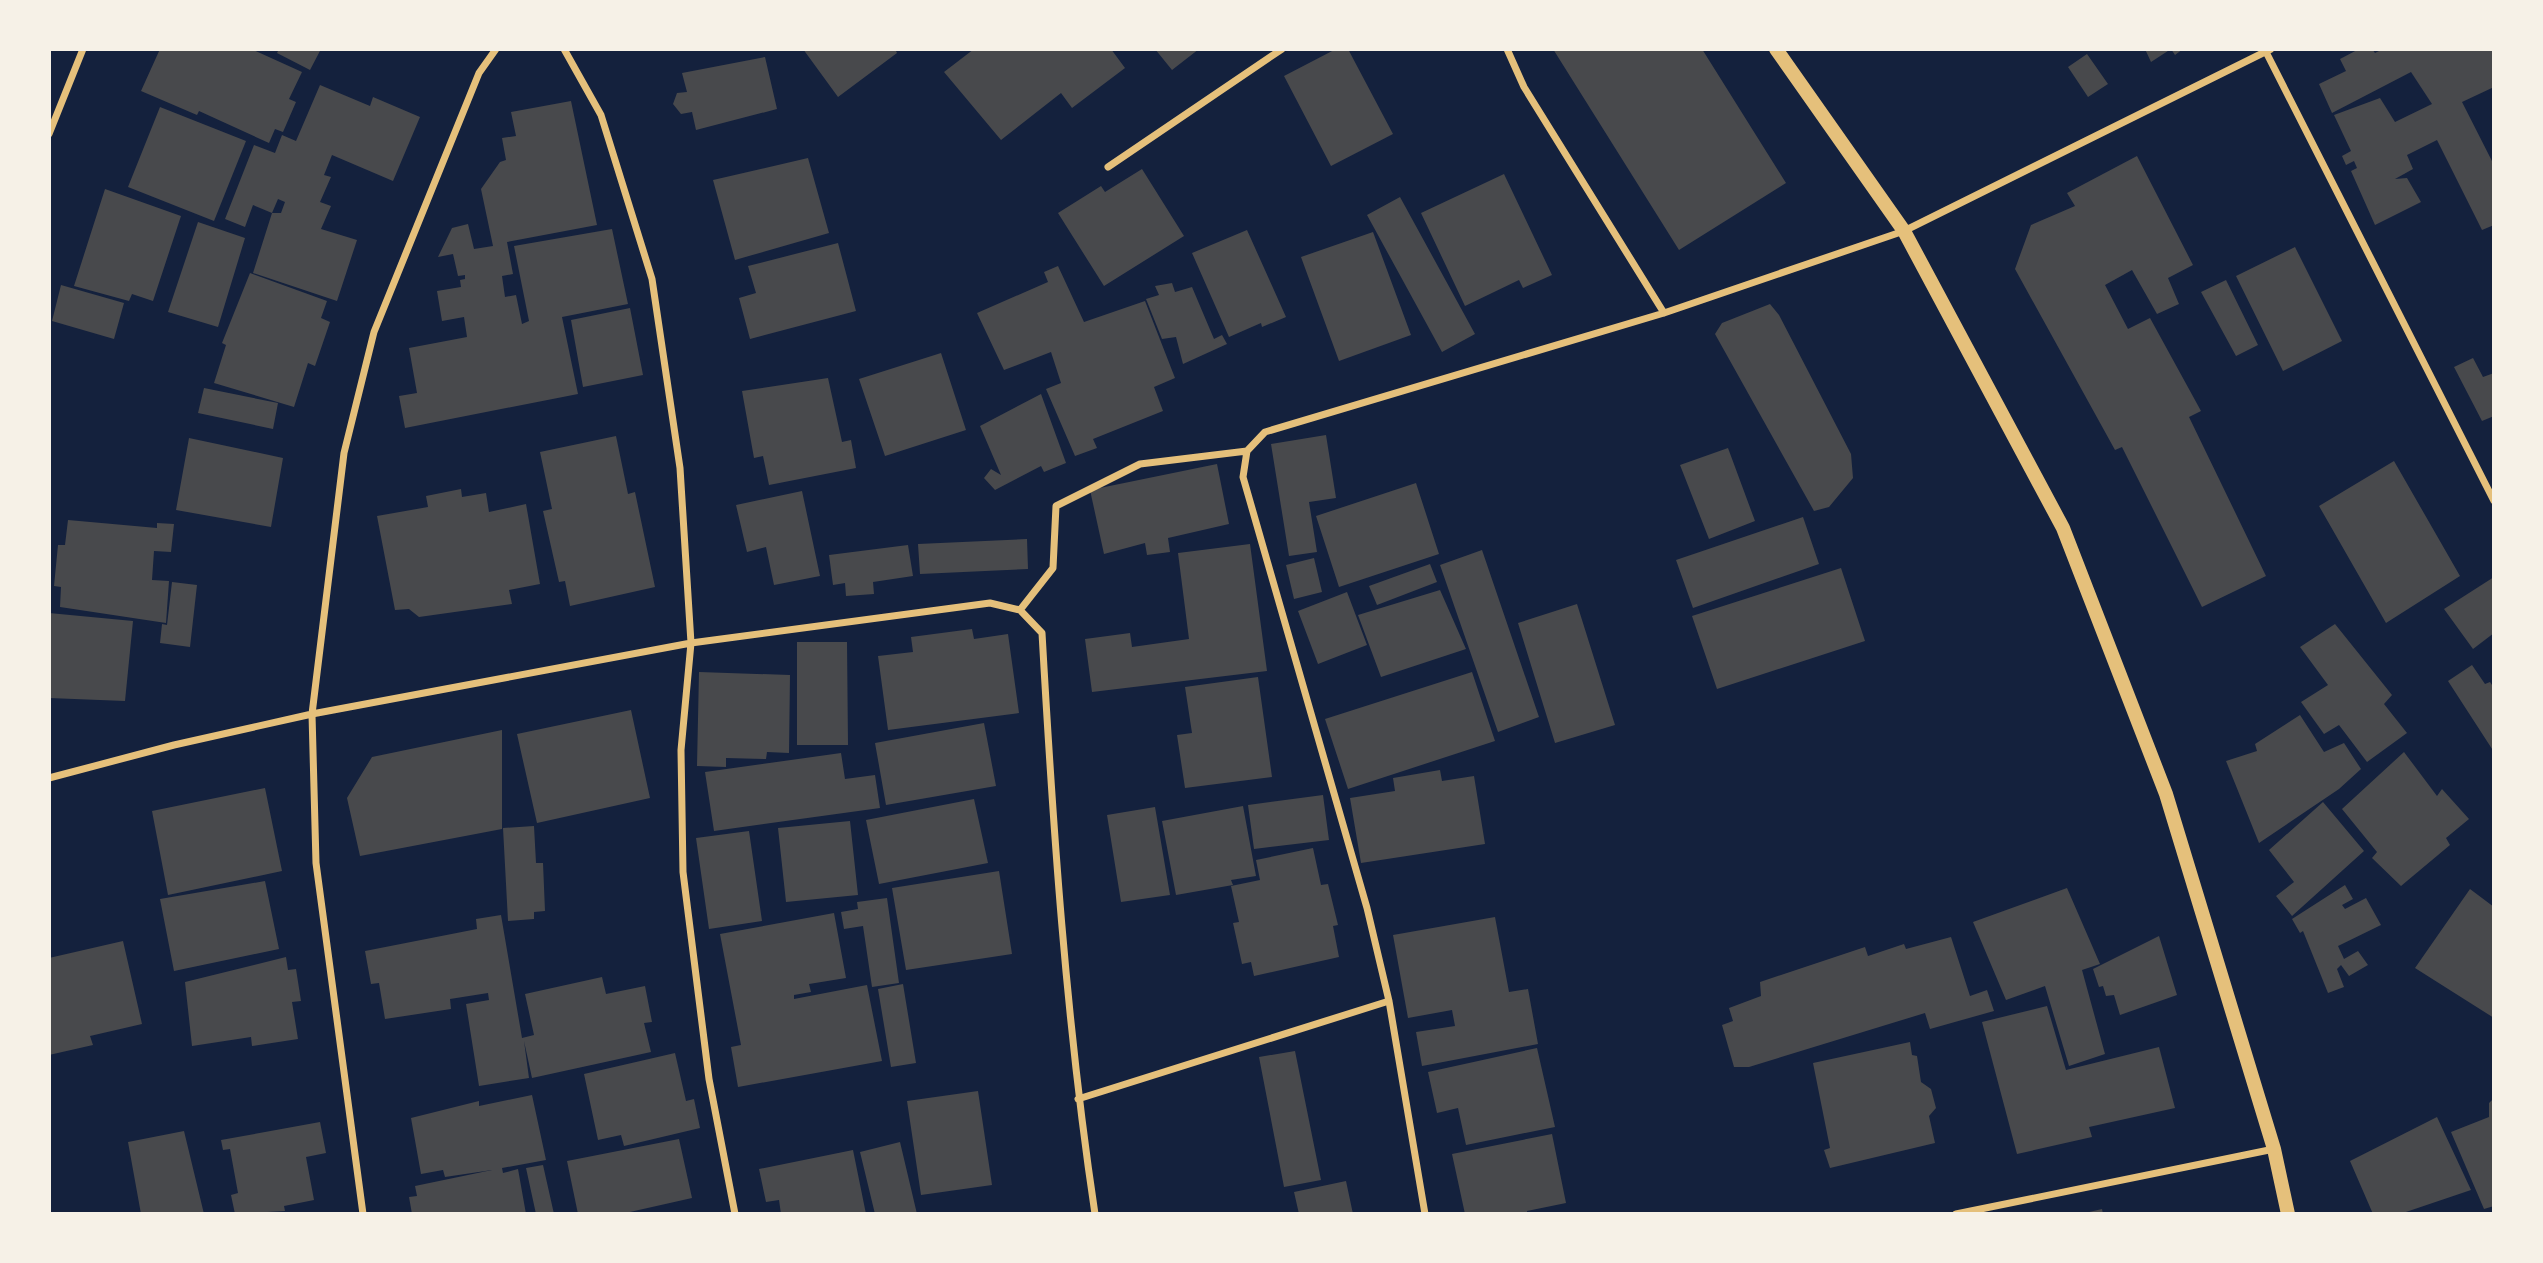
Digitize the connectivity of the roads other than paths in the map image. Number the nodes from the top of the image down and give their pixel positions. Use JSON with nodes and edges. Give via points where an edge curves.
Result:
{"nodes":[{"id":1,"x":83,"y":49,"type":"edge"},
{"id":2,"x":496,"y":49,"type":"edge"},
{"id":3,"x":564,"y":49,"type":"edge"},
{"id":4,"x":1282,"y":49,"type":"edge"},
{"id":5,"x":1507,"y":49,"type":"edge"},
{"id":6,"x":1776,"y":49,"type":"edge"},
{"id":7,"x":2267,"y":50,"type":"edge"},
{"id":8,"x":49,"y":134,"type":"edge"},
{"id":9,"x":1108,"y":167,"type":"dead end"},
{"id":10,"x":1904,"y":231,"type":"junction"},
{"id":11,"x":1664,"y":313,"type":"junction"},
{"id":12,"x":1247,"y":451,"type":"junction"},
{"id":13,"x":2494,"y":501,"type":"edge"},
{"id":14,"x":1020,"y":610,"type":"junction"},
{"id":15,"x":691,"y":643,"type":"junction"},
{"id":16,"x":312,"y":714,"type":"junction"},
{"id":17,"x":49,"y":778,"type":"edge"},
{"id":18,"x":1389,"y":1001,"type":"junction"},
{"id":19,"x":1078,"y":1099,"type":"junction"},
{"id":20,"x":2274,"y":1149,"type":"junction"},
{"id":21,"x":363,"y":1214,"type":"edge"},
{"id":22,"x":735,"y":1214,"type":"edge"},
{"id":23,"x":1096,"y":1214,"type":"edge"},
{"id":24,"x":1425,"y":1214,"type":"edge"},
{"id":25,"x":1956,"y":1214,"type":"edge"},
{"id":26,"x":2288,"y":1214,"type":"edge"}],
"edges":[{"from":1,"to":8,"type":"street"},
{"from":2,"to":16,"type":"street","via":[[480,73],[374,332],[344,453]]},
{"from":3,"to":15,"type":"street","via":[[601,115],[652,279],[680,468]]},
{"from":4,"to":9,"type":"street"},
{"from":5,"to":11,"type":"street","via":[[1524,87]]},
{"from":6,"to":10,"type":"main road"},
{"from":7,"to":10,"type":"street"},
{"from":7,"to":13,"type":"street"},
{"from":10,"to":11,"type":"street"},
{"from":10,"to":20,"type":"main road","via":[[2063,528],[2166,794]]},
{"from":11,"to":12,"type":"street","via":[[1265,432]]},
{"from":12,"to":14,"type":"street","via":[[1140,464],[1056,506],[1053,568]]},
{"from":12,"to":18,"type":"street","via":[[1243,477],[1367,908]]},
{"from":14,"to":15,"type":"street","via":[[990,603]]},
{"from":14,"to":19,"type":"street","via":[[1042,633],[1052,808]]},
{"from":15,"to":16,"type":"street"},
{"from":15,"to":22,"type":"street","via":[[681,750],[683,872],[709,1079]]},
{"from":16,"to":17,"type":"street"},
{"from":16,"to":21,"type":"street","via":[[316,863]]},
{"from":18,"to":19,"type":"street"},
{"from":18,"to":24,"type":"street"},
{"from":19,"to":23,"type":"street"},
{"from":20,"to":25,"type":"street"},
{"from":20,"to":26,"type":"main road"}]}
